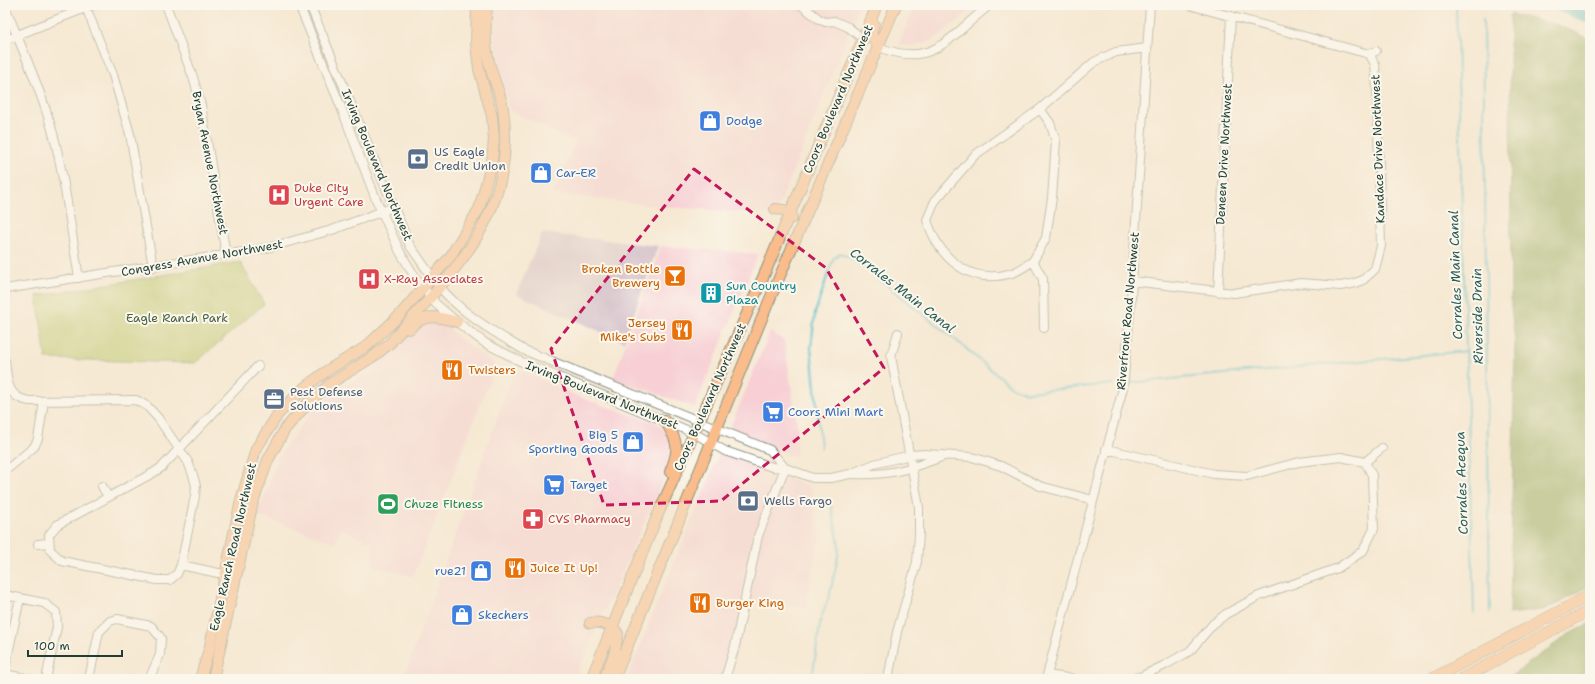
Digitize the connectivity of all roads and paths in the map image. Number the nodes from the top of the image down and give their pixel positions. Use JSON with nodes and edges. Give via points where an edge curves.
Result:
{"nodes":[{"id":1,"x":166,"y":5,"type":"edge"},
{"id":2,"x":299,"y":5,"type":"edge"},
{"id":3,"x":310,"y":5,"type":"edge"},
{"id":4,"x":477,"y":5,"type":"edge"},
{"id":5,"x":487,"y":5,"type":"edge"},
{"id":6,"x":801,"y":5,"type":"edge"},
{"id":7,"x":877,"y":5,"type":"edge"},
{"id":8,"x":882,"y":5,"type":"edge"},
{"id":9,"x":896,"y":5,"type":"edge"},
{"id":10,"x":990,"y":5,"type":"edge"},
{"id":11,"x":1150,"y":5,"type":"edge"},
{"id":12,"x":1190,"y":5,"type":"edge"},
{"id":13,"x":5,"y":6,"type":"edge"},
{"id":14,"x":88,"y":6,"type":"edge"},
{"id":15,"x":1231,"y":16,"type":"junction"},
{"id":16,"x":17,"y":35,"type":"junction"},
{"id":17,"x":863,"y":39,"type":"junction"},
{"id":18,"x":5,"y":40,"type":"edge"},
{"id":19,"x":879,"y":48,"type":"junction"},
{"id":20,"x":1147,"y":48,"type":"junction"},
{"id":21,"x":1040,"y":109,"type":"junction"},
{"id":22,"x":835,"y":148,"type":"junction"},
{"id":23,"x":394,"y":207,"type":"junction"},
{"id":24,"x":774,"y":209,"type":"dead end"},
{"id":25,"x":381,"y":212,"type":"junction"},
{"id":26,"x":791,"y":212,"type":"junction"},
{"id":27,"x":226,"y":255,"type":"junction"},
{"id":28,"x":1033,"y":261,"type":"junction"},
{"id":29,"x":153,"y":267,"type":"junction"},
{"id":30,"x":79,"y":278,"type":"junction"},
{"id":31,"x":432,"y":278,"type":"junction"},
{"id":32,"x":778,"y":280,"type":"junction"},
{"id":33,"x":1132,"y":281,"type":"junction"},
{"id":34,"x":440,"y":287,"type":"junction"},
{"id":35,"x":423,"y":288,"type":"junction"},
{"id":36,"x":5,"y":289,"type":"edge"},
{"id":37,"x":1218,"y":292,"type":"junction"},
{"id":38,"x":430,"y":296,"type":"junction"},
{"id":39,"x":457,"y":322,"type":"junction"},
{"id":40,"x":1044,"y":328,"type":"dead end"},
{"id":41,"x":898,"y":333,"type":"dead end"},
{"id":42,"x":5,"y":361,"type":"edge"},
{"id":43,"x":363,"y":363,"type":"junction"},
{"id":44,"x":258,"y":366,"type":"dead end"},
{"id":45,"x":44,"y":401,"type":"junction"},
{"id":46,"x":665,"y":421,"type":"junction"},
{"id":47,"x":701,"y":421,"type":"junction"},
{"id":48,"x":717,"y":427,"type":"junction"},
{"id":49,"x":694,"y":434,"type":"junction"},
{"id":50,"x":712,"y":442,"type":"junction"},
{"id":51,"x":179,"y":448,"type":"junction"},
{"id":52,"x":1382,"y":448,"type":"dead end"},
{"id":53,"x":1106,"y":449,"type":"junction"},
{"id":54,"x":910,"y":455,"type":"junction"},
{"id":55,"x":946,"y":455,"type":"junction"},
{"id":56,"x":1366,"y":462,"type":"junction"},
{"id":57,"x":785,"y":468,"type":"junction"},
{"id":58,"x":912,"y":469,"type":"junction"},
{"id":59,"x":5,"y":471,"type":"edge"},
{"id":60,"x":850,"y":474,"type":"junction"},
{"id":61,"x":102,"y":486,"type":"dead end"},
{"id":62,"x":108,"y":497,"type":"junction"},
{"id":63,"x":1094,"y":500,"type":"junction"},
{"id":64,"x":659,"y":512,"type":"junction"},
{"id":65,"x":48,"y":543,"type":"junction"},
{"id":66,"x":38,"y":544,"type":"dead end"},
{"id":67,"x":181,"y":565,"type":"junction"},
{"id":68,"x":226,"y":573,"type":"junction"},
{"id":69,"x":237,"y":573,"type":"junction"},
{"id":70,"x":5,"y":595,"type":"edge"},
{"id":71,"x":1590,"y":595,"type":"edge"},
{"id":72,"x":20,"y":598,"type":"junction"},
{"id":73,"x":1590,"y":610,"type":"edge"},
{"id":74,"x":590,"y":622,"type":"dead end"},
{"id":75,"x":612,"y":627,"type":"junction"},
{"id":76,"x":5,"y":668,"type":"edge"},
{"id":77,"x":5,"y":674,"type":"edge"},
{"id":78,"x":1047,"y":677,"type":"edge"},
{"id":79,"x":1466,"y":677,"type":"edge"},
{"id":80,"x":29,"y":679,"type":"edge"},
{"id":81,"x":46,"y":679,"type":"edge"},
{"id":82,"x":88,"y":679,"type":"edge"},
{"id":83,"x":149,"y":679,"type":"edge"},
{"id":84,"x":200,"y":679,"type":"edge"},
{"id":85,"x":213,"y":679,"type":"edge"},
{"id":86,"x":591,"y":679,"type":"edge"},
{"id":87,"x":604,"y":679,"type":"edge"},
{"id":88,"x":614,"y":679,"type":"edge"},
{"id":89,"x":726,"y":679,"type":"edge"},
{"id":90,"x":888,"y":679,"type":"edge"},
{"id":91,"x":1074,"y":679,"type":"edge"},
{"id":92,"x":1131,"y":679,"type":"edge"},
{"id":93,"x":1432,"y":679,"type":"edge"}],
"edges":[{"from":1,"to":27,"type":"street","name":"Bryan Avenue Northwest","via":[[201,105]]},
{"from":2,"to":25,"type":"street","name":"Irving Boulevard Northwest"},
{"from":3,"to":23,"type":"street","name":"Irving Boulevard Northwest"},
{"from":4,"to":31,"type":"main road","name":"Eagle Ranch Road Northwest","via":[[476,44],[479,68],[492,116],[492,162],[479,209],[450,257]]},
{"from":5,"to":34,"type":"main road","name":"Eagle Ranch Road Northwest","via":[[484,34],[488,62],[503,108],[503,167],[499,190],[487,222],[469,251]]},
{"from":6,"to":17,"type":"street","via":[[825,22],[834,21],[848,27]]},
{"from":7,"to":17,"type":"main road","name":"Coors Boulevard Northwest"},
{"from":8,"to":19,"type":"main road","via":[[871,30],[872,38]]},
{"from":9,"to":19,"type":"main road","name":"Coors Boulevard Northwest"},
{"from":10,"to":19,"type":"street","via":[[944,44],[928,53],[903,55]]},
{"from":11,"to":20,"type":"street","name":"Riverfront Road Northwest"},
{"from":12,"to":15,"type":"street"},
{"from":13,"to":16,"type":"street"},
{"from":14,"to":16,"type":"street"},
{"from":14,"to":29,"type":"street","via":[[113,75],[130,134]]},
{"from":15,"to":37,"type":"street","name":"Deneen Drive Northwest"},
{"from":15,"to":37,"type":"street","name":"Kandace Drive Northwest","via":[[1373,52],[1378,89],[1381,246],[1375,269],[1363,280],[1352,284],[1340,286],[1301,283],[1234,293]]},
{"from":16,"to":18,"type":"street"},
{"from":16,"to":30,"type":"street","via":[[43,102],[55,142]]},
{"from":17,"to":22,"type":"main road","via":[[865,46],[830,134]]},
{"from":17,"to":26,"type":"main road","name":"Coors Boulevard Northwest"},
{"from":19,"to":22,"type":"main road","name":"Coors Boulevard Northwest"},
{"from":20,"to":21,"type":"street","via":[[1116,52],[1094,62]]},
{"from":20,"to":33,"type":"street","name":"Riverfront Road Northwest"},
{"from":21,"to":28,"type":"street","via":[[1050,123],[1056,141],[1046,238]]},
{"from":21,"to":28,"type":"street","via":[[975,155],[935,201],[927,220],[932,235],[952,262],[970,273],[989,277],[1013,273]]},
{"from":22,"to":32,"type":"main road","name":"Coors Boulevard Northwest"},
{"from":23,"to":25,"type":"street","name":"Congress Avenue Northwest"},
{"from":23,"to":31,"type":"street","name":"Irving Boulevard Northwest","via":[[410,246]]},
{"from":24,"to":26,"type":"main road"},
{"from":25,"to":27,"type":"street","name":"Congress Avenue Northwest","via":[[299,240]]},
{"from":25,"to":35,"type":"street","name":"Irving Boulevard Northwest","via":[[402,257]]},
{"from":26,"to":32,"type":"main road","via":[[792,219],[780,256]]},
{"from":26,"to":47,"type":"main road","name":"Coors Boulevard Northwest"},
{"from":27,"to":29,"type":"street","name":"Congress Avenue Northwest"},
{"from":28,"to":40,"type":"street","via":[[1043,279]]},
{"from":29,"to":30,"type":"street","name":"Congress Avenue Northwest"},
{"from":30,"to":36,"type":"street","name":"Congress Avenue Northwest"},
{"from":31,"to":34,"type":"street","name":"Irving Boulevard Northwest"},
{"from":31,"to":35,"type":"main road","name":"Eagle Ranch Road Northwest"},
{"from":32,"to":48,"type":"main road","name":"Coors Boulevard Northwest"},
{"from":33,"to":37,"type":"street","name":"Kandace Drive Northwest"},
{"from":33,"to":53,"type":"street","name":"Riverfront Road Northwest","via":[[1122,388]]},
{"from":34,"to":38,"type":"main road","name":"Eagle Ranch Road Northwest"},
{"from":34,"to":47,"type":"street","name":"Irving Boulevard Northwest","via":[[464,311],[524,350]]},
{"from":35,"to":38,"type":"street","name":"Irving Boulevard Northwest"},
{"from":35,"to":68,"type":"main road","name":"Eagle Ranch Road Northwest","via":[[380,335],[315,379],[278,414],[256,449],[241,500]]},
{"from":38,"to":39,"type":"street","name":"Irving Boulevard Northwest"},
{"from":38,"to":43,"type":"main road","name":"Eagle Ranch Road Northwest","via":[[390,343]]},
{"from":39,"to":43,"type":"main road","via":[[437,316],[421,319],[381,357]]},
{"from":39,"to":46,"type":"street","name":"Irving Boulevard Northwest","via":[[485,343],[512,358]]},
{"from":41,"to":54,"type":"street","via":[[891,356]]},
{"from":42,"to":45,"type":"street","via":[[8,384],[15,397],[29,401]]},
{"from":43,"to":69,"type":"main road","name":"Eagle Ranch Road Northwest","via":[[326,387],[285,429],[268,460],[253,502]]},
{"from":44,"to":51,"type":"street"},
{"from":45,"to":51,"type":"street","via":[[136,400],[147,406],[158,418]]},
{"from":45,"to":59,"type":"street","via":[[38,439],[34,447]]},
{"from":46,"to":49,"type":"street","name":"Irving Boulevard Northwest"},
{"from":46,"to":64,"type":"main road","via":[[675,438],[677,448],[673,465],[657,501]]},
{"from":47,"to":48,"type":"street","name":"Irving Boulevard Northwest"},
{"from":47,"to":49,"type":"main road","name":"Coors Boulevard Northwest"},
{"from":48,"to":50,"type":"main road","name":"Coors Boulevard Northwest"},
{"from":48,"to":57,"type":"street","name":"Irving Boulevard Northwest","via":[[770,450]]},
{"from":49,"to":50,"type":"street","name":"Irving Boulevard Northwest"},
{"from":49,"to":64,"type":"main road","name":"Coors Boulevard Northwest"},
{"from":50,"to":57,"type":"street","name":"Irving Boulevard Northwest","via":[[725,451],[741,457],[772,467]]},
{"from":50,"to":88,"type":"main road","name":"Coors Boulevard Northwest"},
{"from":51,"to":62,"type":"street","via":[[162,467]]},
{"from":51,"to":67,"type":"street","via":[[188,462],[196,486]]},
{"from":52,"to":56,"type":"street"},
{"from":53,"to":56,"type":"street","via":[[1214,474],[1247,476],[1299,462],[1342,457]]},
{"from":53,"to":63,"type":"street","name":"Riverfront Road Northwest"},
{"from":54,"to":55,"type":"street"},
{"from":54,"to":58,"type":"street"},
{"from":54,"to":60,"type":"street","via":[[874,464]]},
{"from":55,"to":58,"type":"street"},
{"from":55,"to":63,"type":"street","via":[[972,457],[989,462],[1040,486]]},
{"from":56,"to":92,"type":"street","via":[[1372,475],[1374,529],[1363,551],[1338,568],[1258,596],[1213,624],[1190,651],[1140,677]]},
{"from":57,"to":60,"type":"street","via":[[819,478]]},
{"from":57,"to":89,"type":"street","via":[[758,536]]},
{"from":58,"to":60,"type":"street","via":[[872,475]]},
{"from":58,"to":90,"type":"street","via":[[919,507],[917,562],[897,632]]},
{"from":61,"to":62,"type":"street"},
{"from":62,"to":65,"type":"street","via":[[57,524],[49,535]]},
{"from":63,"to":78,"type":"street","name":"Riverfront Road Northwest"},
{"from":64,"to":75,"type":"main road","name":"Coors Boulevard Northwest"},
{"from":65,"to":66,"type":"street"},
{"from":65,"to":67,"type":"street","via":[[50,550],[62,561],[157,580],[170,580],[177,574]]},
{"from":67,"to":68,"type":"street"},
{"from":68,"to":69,"type":"street"},
{"from":68,"to":84,"type":"main road","name":"Eagle Ranch Road Northwest"},
{"from":69,"to":85,"type":"main road","name":"Eagle Ranch Road Northwest"},
{"from":70,"to":72,"type":"street"},
{"from":71,"to":93,"type":"highway"},
{"from":72,"to":76,"type":"street"},
{"from":72,"to":81,"type":"street","via":[[44,603],[56,612],[57,627]]},
{"from":73,"to":79,"type":"highway"},
{"from":74,"to":75,"type":"main road"},
{"from":75,"to":86,"type":"main road","name":"Coors Boulevard Northwest"},
{"from":75,"to":87,"type":"main road","via":[[617,632],[618,642]]},
{"from":77,"to":80,"type":"street"},
{"from":78,"to":91,"type":"street"},
{"from":82,"to":83,"type":"street","via":[[96,640],[103,626],[117,619],[151,626],[161,638],[160,655]]}]}
